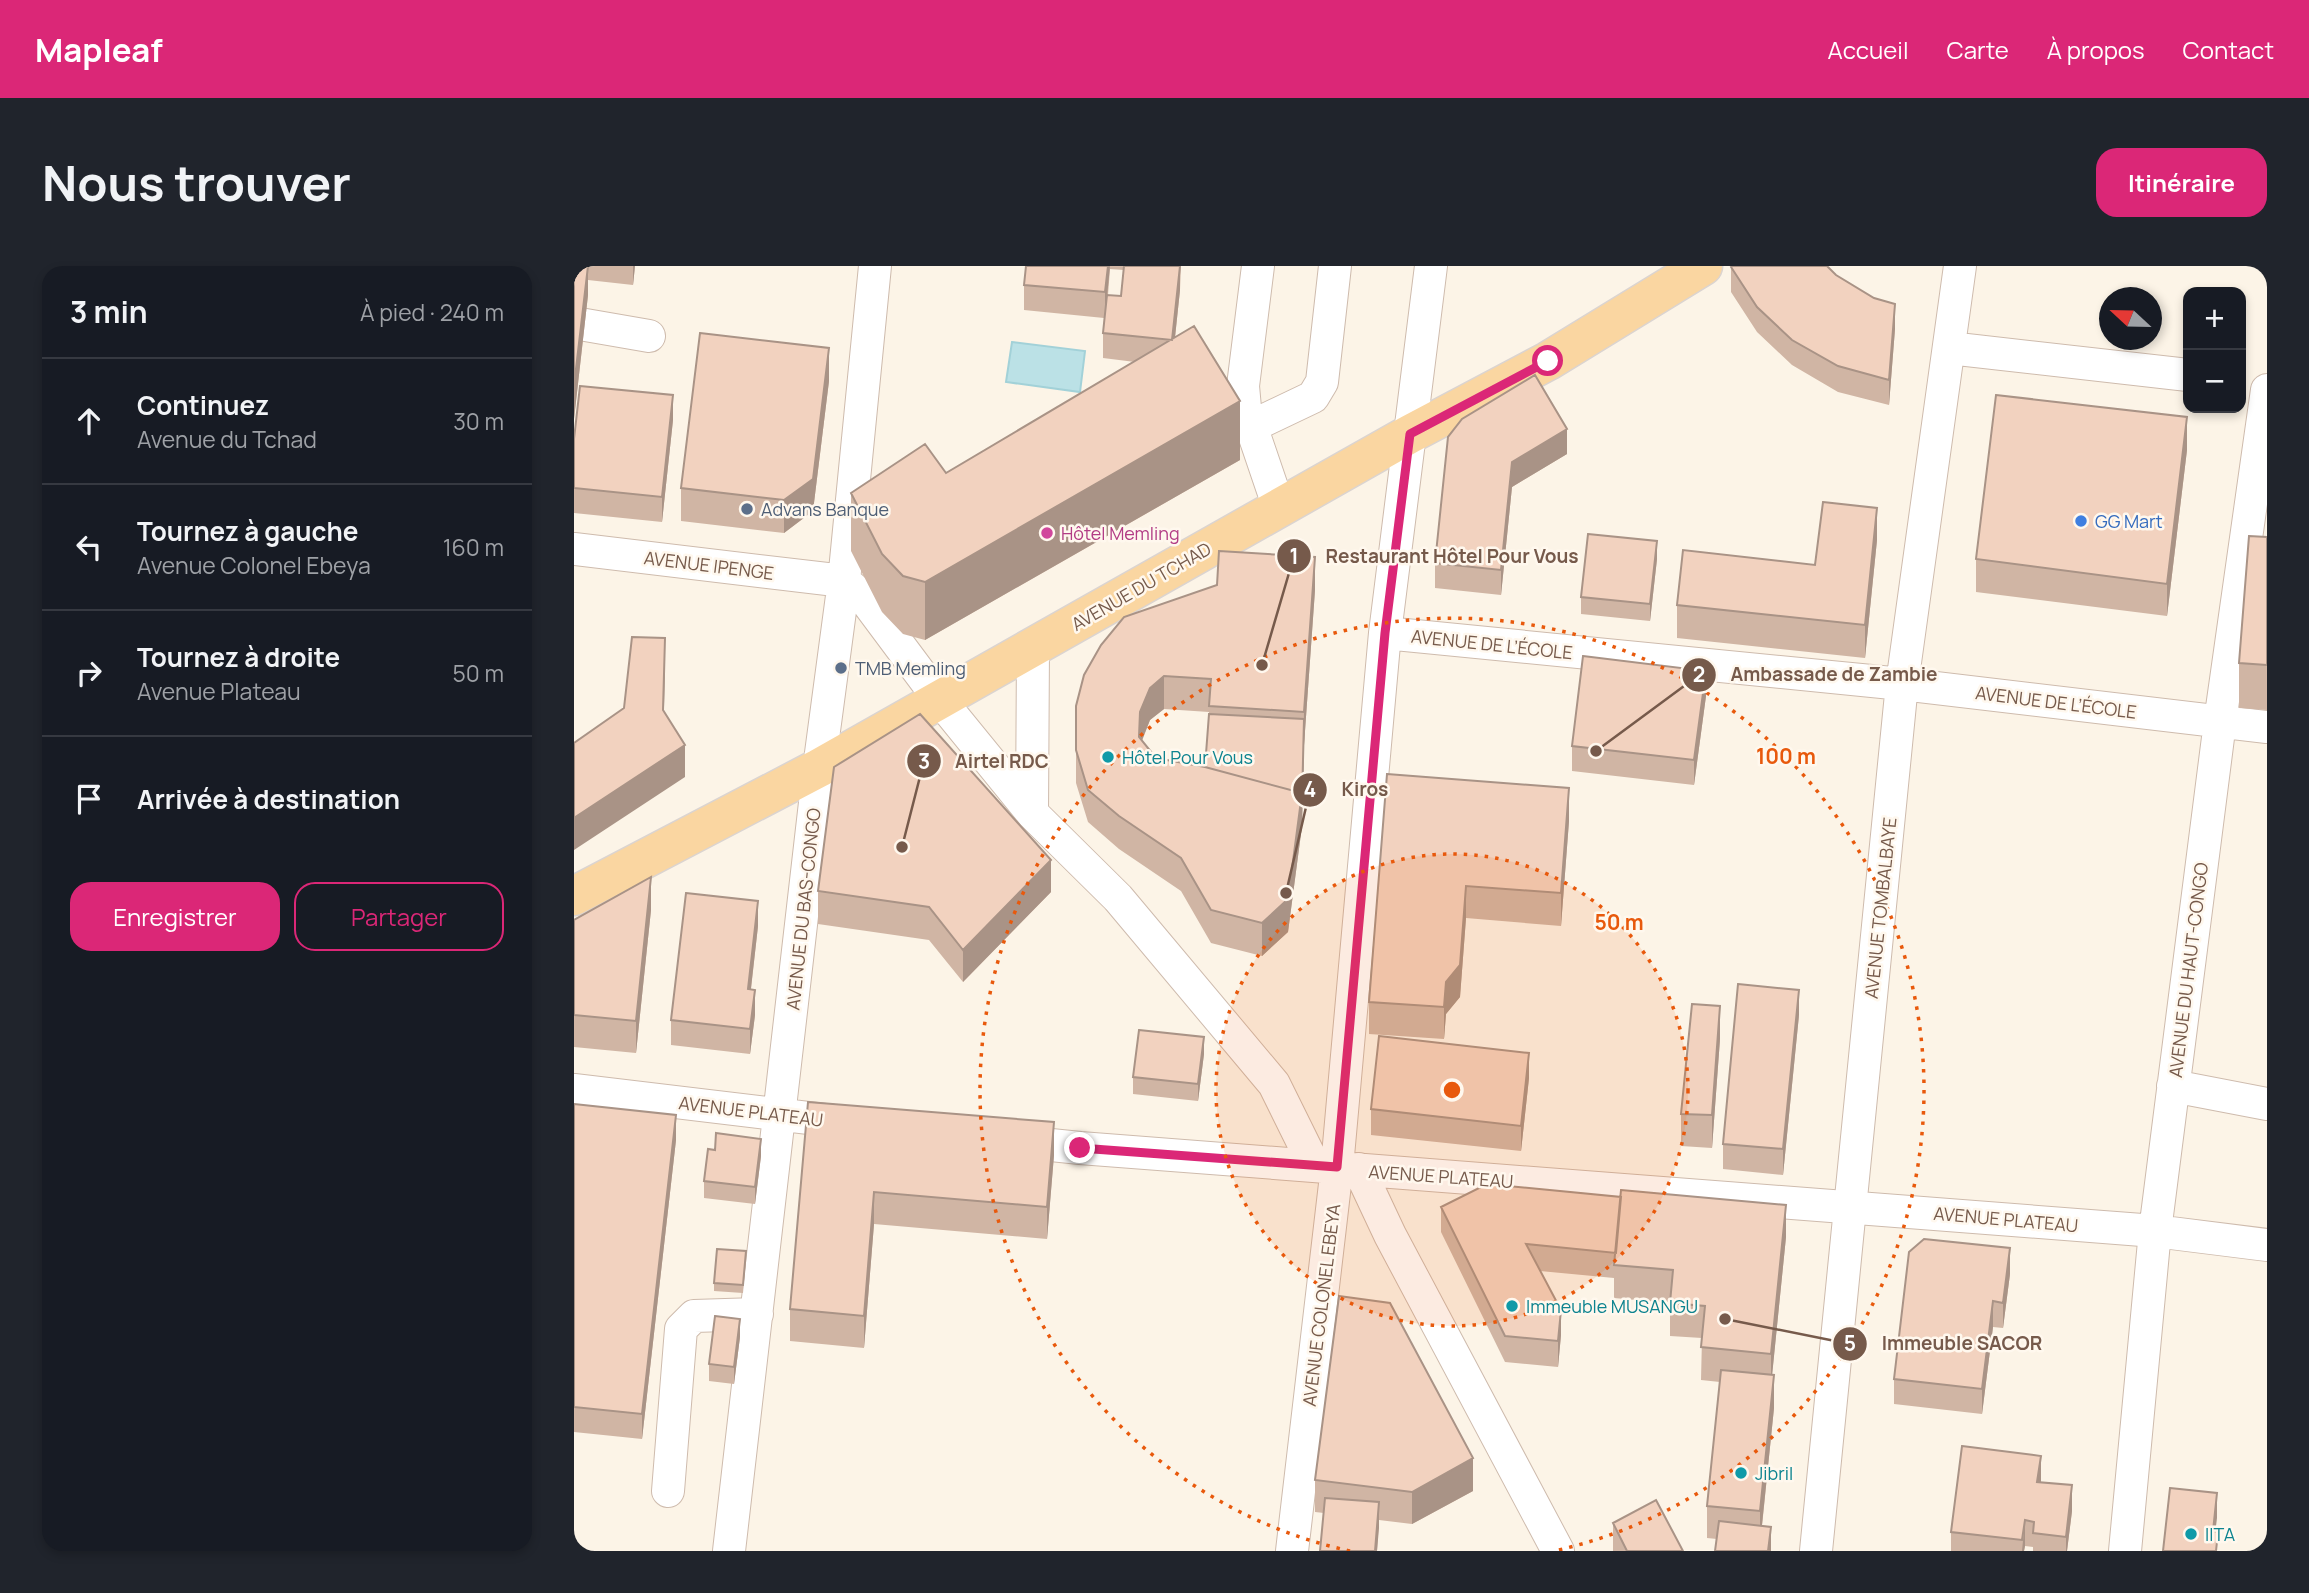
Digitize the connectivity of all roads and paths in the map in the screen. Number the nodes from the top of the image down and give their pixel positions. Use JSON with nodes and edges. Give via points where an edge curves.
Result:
{"nodes":[{"id":1,"x":875,"y":266,"type":"edge"},
{"id":2,"x":1258,"y":266,"type":"edge"},
{"id":3,"x":1335,"y":266,"type":"edge"},
{"id":4,"x":1431,"y":266,"type":"edge"},
{"id":5,"x":1703,"y":266,"type":"edge"},
{"id":6,"x":1960,"y":266,"type":"edge"},
{"id":7,"x":574,"y":323,"type":"edge"},
{"id":8,"x":649,"y":336,"type":"dead end"},
{"id":9,"x":1949,"y":348,"type":"junction"},
{"id":10,"x":2183,"y":374,"type":"edge"},
{"id":11,"x":2246,"y":381,"type":"edge"},
{"id":12,"x":2267,"y":383,"type":"edge"},
{"id":13,"x":2267,"y":390,"type":"edge"},
{"id":14,"x":1250,"y":427,"type":"junction"},
{"id":15,"x":1410,"y":434,"type":"junction"},
{"id":16,"x":1279,"y":508,"type":"junction"},
{"id":17,"x":574,"y":549,"type":"edge"},
{"id":18,"x":844,"y":581,"type":"junction"},
{"id":19,"x":1385,"y":633,"type":"junction"},
{"id":20,"x":1033,"y":648,"type":"junction"},
{"id":21,"x":1902,"y":684,"type":"junction"},
{"id":22,"x":940,"y":700,"type":"junction"},
{"id":23,"x":2220,"y":722,"type":"junction"},
{"id":24,"x":2267,"y":727,"type":"edge"},
{"id":25,"x":819,"y":768,"type":"junction"},
{"id":26,"x":1032,"y":813,"type":"junction"},
{"id":27,"x":574,"y":896,"type":"edge"},
{"id":28,"x":2173,"y":1086,"type":"junction"},
{"id":29,"x":574,"y":1090,"type":"edge"},
{"id":30,"x":2267,"y":1104,"type":"edge"},
{"id":31,"x":780,"y":1115,"type":"junction"},
{"id":32,"x":875,"y":1126,"type":"edge"},
{"id":33,"x":985,"y":1138,"type":"edge"},
{"id":34,"x":1336,"y":1167,"type":"junction"},
{"id":35,"x":1850,"y":1207,"type":"junction"},
{"id":36,"x":2154,"y":1231,"type":"junction"},
{"id":37,"x":2267,"y":1245,"type":"edge"},
{"id":38,"x":757,"y":1314,"type":"junction"},
{"id":39,"x":668,"y":1492,"type":"dead end"},
{"id":40,"x":729,"y":1551,"type":"edge"},
{"id":41,"x":1292,"y":1551,"type":"edge"},
{"id":42,"x":1558,"y":1551,"type":"edge"},
{"id":43,"x":1815,"y":1551,"type":"edge"},
{"id":44,"x":2125,"y":1551,"type":"edge"}],
"edges":[{"from":1,"to":18,"type":"street","name":"AVENUE DU BAS-CONGO"},
{"from":2,"to":14,"type":"street","via":[[1243,386]]},
{"from":3,"to":14,"type":"street","via":[[1318,390]]},
{"from":4,"to":15,"type":"street","name":"AVENUE COLONEL EBEYA"},
{"from":5,"to":15,"type":"main road","name":"AVENUE DU TCHAD","via":[[1548,361]]},
{"from":6,"to":9,"type":"street","name":"AVENUE TOMBALBAYE"},
{"from":7,"to":8,"type":"street"},
{"from":9,"to":10,"type":"street"},
{"from":9,"to":21,"type":"street","name":"AVENUE TOMBALBAYE"},
{"from":11,"to":12,"type":"street"},
{"from":13,"to":23,"type":"street","name":"AVENUE DU HAUT-CONGO"},
{"from":14,"to":16,"type":"street"},
{"from":15,"to":16,"type":"main road","name":"AVENUE DU TCHAD"},
{"from":15,"to":19,"type":"street","name":"AVENUE COLONEL EBEYA"},
{"from":16,"to":20,"type":"main road","name":"AVENUE DU TCHAD"},
{"from":17,"to":18,"type":"street","name":"AVENUE IPENGE"},
{"from":18,"to":22,"type":"street","via":[[864,598]]},
{"from":18,"to":25,"type":"street","name":"AVENUE DU BAS-CONGO"},
{"from":19,"to":21,"type":"street","name":"AVENUE DE L’ÉCOLE"},
{"from":19,"to":34,"type":"street","name":"AVENUE COLONEL EBEYA"},
{"from":20,"to":22,"type":"main road","name":"AVENUE DU TCHAD"},
{"from":20,"to":26,"type":"street"},
{"from":21,"to":23,"type":"street","name":"AVENUE DE L’ÉCOLE"},
{"from":21,"to":35,"type":"street","name":"AVENUE TOMBALBAYE"},
{"from":22,"to":25,"type":"main road","name":"AVENUE DU TCHAD"},
{"from":22,"to":26,"type":"street"},
{"from":23,"to":24,"type":"street","name":"AVENUE DE L’ÉCOLE"},
{"from":23,"to":28,"type":"street","name":"AVENUE DU HAUT-CONGO"},
{"from":25,"to":27,"type":"main road","name":"AVENUE DU TCHAD"},
{"from":25,"to":31,"type":"street","name":"AVENUE DU BAS-CONGO"},
{"from":26,"to":34,"type":"street","via":[[1118,898],[1274,1084]]},
{"from":28,"to":30,"type":"street"},
{"from":28,"to":36,"type":"street","name":"AVENUE DU HAUT-CONGO"},
{"from":29,"to":31,"type":"street","name":"AVENUE PLATEAU"},
{"from":31,"to":32,"type":"street","name":"AVENUE PLATEAU"},
{"from":31,"to":38,"type":"street","name":"AVENUE DU BAS-CONGO"},
{"from":33,"to":34,"type":"street","name":"AVENUE PLATEAU"},
{"from":34,"to":35,"type":"street","name":"AVENUE PLATEAU"},
{"from":34,"to":41,"type":"street","name":"AVENUE COLONEL EBEYA"},
{"from":34,"to":42,"type":"street","via":[[1396,1247]]},
{"from":35,"to":36,"type":"street","name":"AVENUE PLATEAU"},
{"from":35,"to":43,"type":"street","name":"AVENUE TOMBALBAYE"},
{"from":36,"to":37,"type":"street","name":"AVENUE PLATEAU"},
{"from":36,"to":44,"type":"street","name":"AVENUE DU HAUT-CONGO"},
{"from":38,"to":39,"type":"street","via":[[694,1316],[681,1329]]},
{"from":38,"to":40,"type":"street","name":"AVENUE DU BAS-CONGO"}]}
